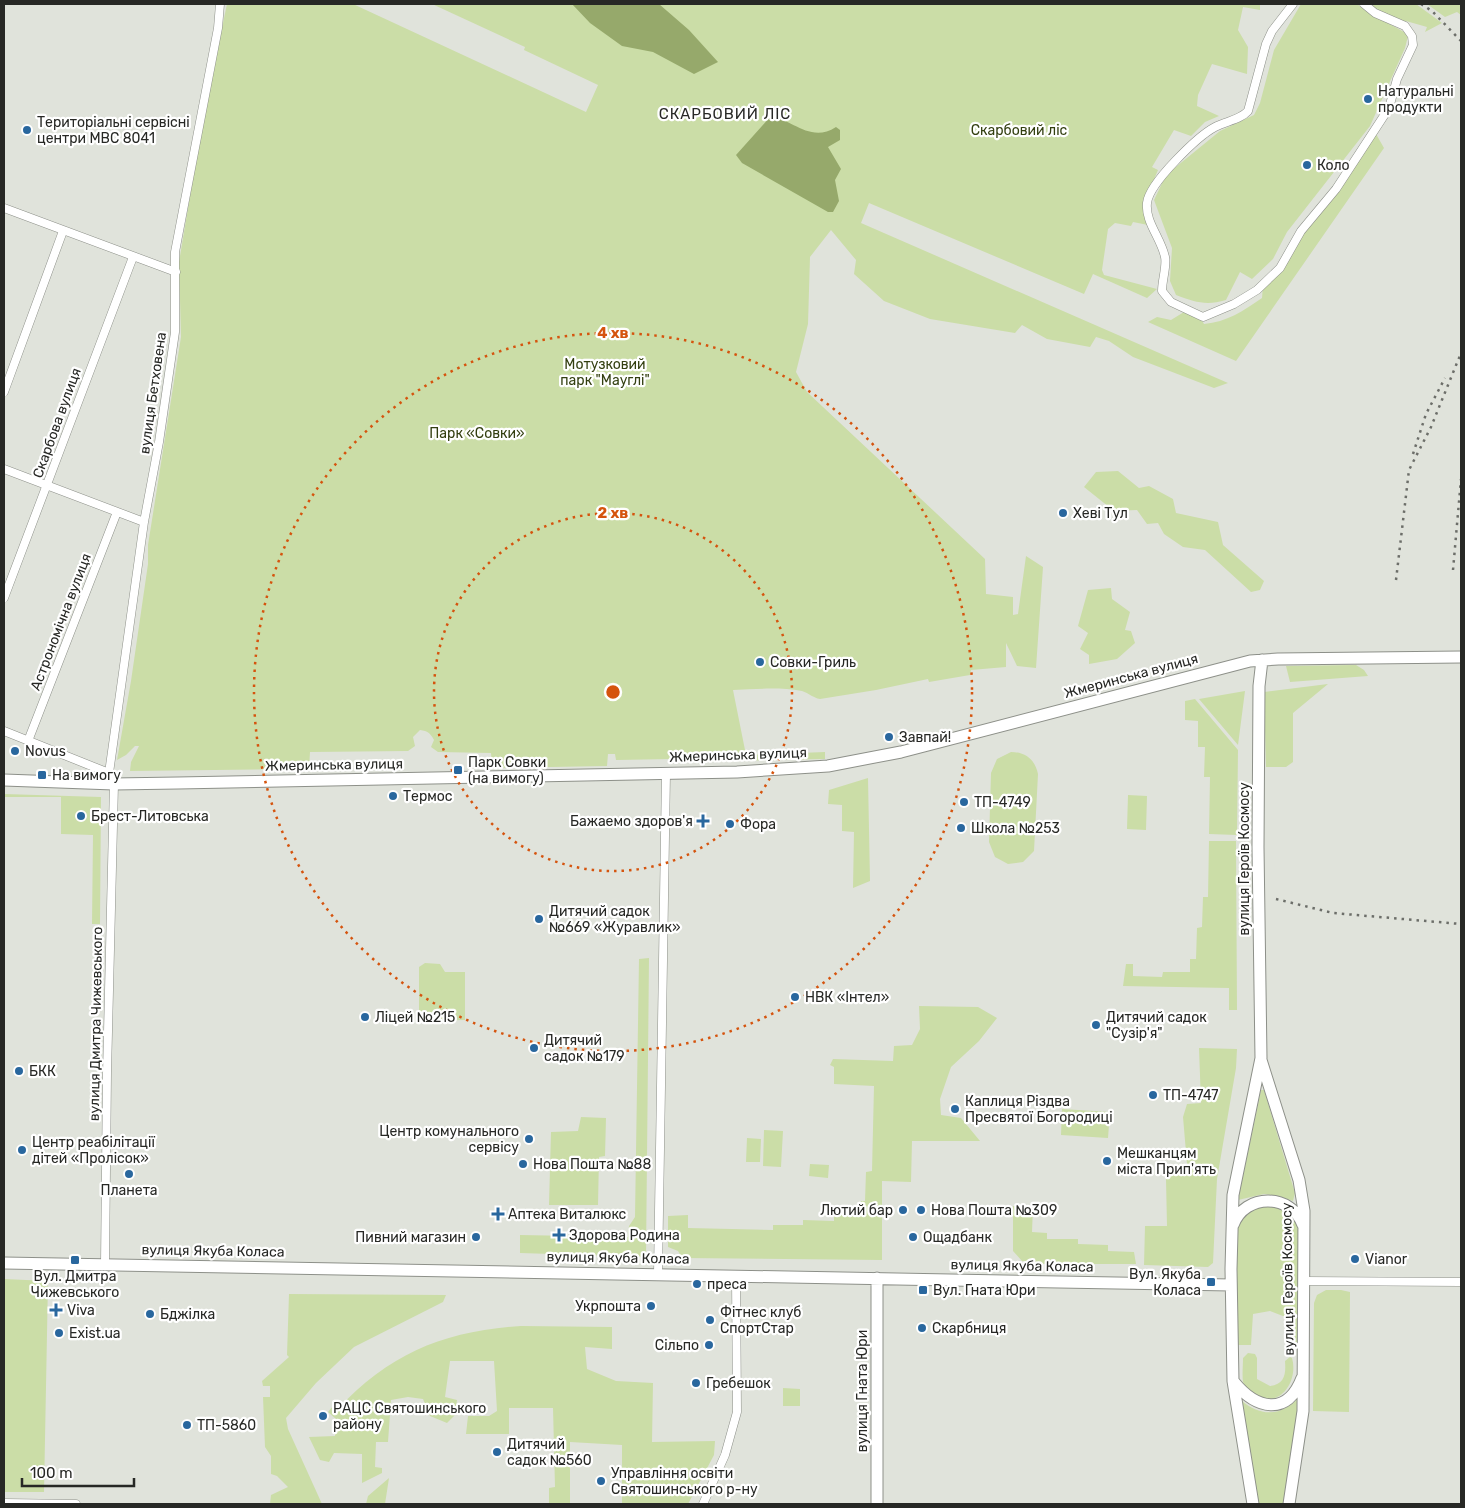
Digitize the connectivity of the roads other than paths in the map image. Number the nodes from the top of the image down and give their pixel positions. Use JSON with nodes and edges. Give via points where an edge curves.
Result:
{"nodes":[{"id":1,"x":1293,"y":4,"type":"edge"},
{"id":2,"x":1364,"y":4,"type":"edge"},
{"id":3,"x":221,"y":5,"type":"edge"},
{"id":4,"x":4,"y":208,"type":"edge"},
{"id":5,"x":64,"y":231,"type":"junction"},
{"id":6,"x":134,"y":258,"type":"junction"},
{"id":7,"x":176,"y":272,"type":"junction"},
{"id":8,"x":4,"y":392,"type":"edge"},
{"id":9,"x":4,"y":469,"type":"edge"},
{"id":10,"x":47,"y":486,"type":"junction"},
{"id":11,"x":117,"y":512,"type":"junction"},
{"id":12,"x":144,"y":522,"type":"junction"},
{"id":13,"x":4,"y":598,"type":"edge"},
{"id":14,"x":1461,"y":657,"type":"edge"},
{"id":15,"x":1262,"y":660,"type":"junction"},
{"id":16,"x":4,"y":732,"type":"edge"},
{"id":17,"x":28,"y":741,"type":"junction"},
{"id":18,"x":109,"y":773,"type":"junction"},
{"id":19,"x":666,"y":773,"type":"junction"},
{"id":20,"x":4,"y":780,"type":"edge"},
{"id":21,"x":114,"y":784,"type":"junction"},
{"id":22,"x":1261,"y":1058,"type":"junction"},
{"id":23,"x":1304,"y":1228,"type":"junction"},
{"id":24,"x":1232,"y":1230,"type":"junction"},
{"id":25,"x":4,"y":1263,"type":"edge"},
{"id":26,"x":106,"y":1264,"type":"junction"},
{"id":27,"x":658,"y":1274,"type":"junction"},
{"id":28,"x":736,"y":1276,"type":"junction"},
{"id":29,"x":877,"y":1278,"type":"junction"},
{"id":30,"x":1304,"y":1281,"type":"junction"},
{"id":31,"x":1461,"y":1282,"type":"edge"},
{"id":32,"x":1231,"y":1285,"type":"junction"},
{"id":33,"x":1304,"y":1371,"type":"junction"},
{"id":34,"x":1233,"y":1381,"type":"junction"},
{"id":35,"x":4,"y":1503,"type":"edge"},
{"id":36,"x":76,"y":1504,"type":"edge"},
{"id":37,"x":703,"y":1504,"type":"edge"},
{"id":38,"x":877,"y":1504,"type":"edge"},
{"id":39,"x":1253,"y":1504,"type":"edge"},
{"id":40,"x":1289,"y":1504,"type":"edge"}],
"edges":[{"from":1,"to":2,"type":"street","via":[[1272,30],[1266,44],[1248,111],[1214,128],[1165,171],[1147,203],[1150,224],[1165,259],[1162,291],[1170,302],[1203,317],[1257,290],[1280,268],[1302,231],[1336,189],[1389,108],[1397,79],[1413,45],[1412,36],[1405,26],[1375,13]]},
{"from":3,"to":7,"type":"street","name":"вулиця Бетховена","via":[[175,252]]},
{"from":4,"to":5,"type":"street"},
{"from":5,"to":6,"type":"street"},
{"from":5,"to":8,"type":"street"},
{"from":6,"to":7,"type":"street"},
{"from":6,"to":10,"type":"street","name":"Скарбова вулиця"},
{"from":7,"to":12,"type":"street","name":"вулиця Бетховена","via":[[175,332],[160,442]]},
{"from":9,"to":10,"type":"street"},
{"from":10,"to":11,"type":"street"},
{"from":10,"to":13,"type":"street","name":"Скарбова вулиця"},
{"from":11,"to":12,"type":"street"},
{"from":11,"to":17,"type":"street","name":"Астрономічна вулиця"},
{"from":12,"to":18,"type":"street","name":"вулиця Бетховена"},
{"from":14,"to":15,"type":"main road","name":"Жмеринська вулиця"},
{"from":15,"to":19,"type":"main road","name":"Жмеринська вулиця","via":[[1223,667],[901,752],[844,764]]},
{"from":15,"to":22,"type":"main road","name":"вулиця Героїв Космосу","via":[[1258,847]]},
{"from":16,"to":17,"type":"street"},
{"from":17,"to":18,"type":"street"},
{"from":18,"to":21,"type":"street"},
{"from":19,"to":21,"type":"main road","name":"Жмеринська вулиця"},
{"from":19,"to":27,"type":"street"},
{"from":20,"to":21,"type":"main road","name":"Жмеринська вулиця"},
{"from":21,"to":26,"type":"street","name":"вулиця Дмитра Чижевського","via":[[106,1073]]},
{"from":22,"to":23,"type":"main road","name":"вулиця Героїв Космосу","via":[[1299,1180]]},
{"from":22,"to":24,"type":"main road","name":"вулиця Героїв Космосу","via":[[1233,1195]]},
{"from":23,"to":24,"type":"main road","via":[[1292,1209],[1272,1201],[1250,1206],[1238,1216]]},
{"from":23,"to":30,"type":"main road","name":"вулиця Героїв Космосу"},
{"from":24,"to":32,"type":"main road","name":"вулиця Героїв Космосу"},
{"from":25,"to":26,"type":"main road","name":"вулиця Якуба Коласа"},
{"from":26,"to":27,"type":"main road","name":"вулиця Якуба Коласа"},
{"from":27,"to":28,"type":"main road","name":"вулиця Якуба Коласа"},
{"from":28,"to":29,"type":"main road","name":"вулиця Якуба Коласа"},
{"from":28,"to":37,"type":"street","via":[[737,1412],[725,1455]]},
{"from":29,"to":32,"type":"main road","name":"вулиця Якуба Коласа"},
{"from":29,"to":38,"type":"main road","name":"вулиця Гната Юри"},
{"from":30,"to":31,"type":"street"},
{"from":30,"to":33,"type":"main road","name":"вулиця Героїв Космосу"},
{"from":32,"to":34,"type":"main road","name":"вулиця Героїв Космосу"},
{"from":33,"to":34,"type":"main road","via":[[1294,1393],[1286,1401],[1275,1404],[1252,1400]]},
{"from":33,"to":40,"type":"main road","name":"вулиця Героїв Космосу","via":[[1303,1411]]},
{"from":34,"to":39,"type":"main road","name":"вулиця Героїв Космосу"},
{"from":35,"to":36,"type":"street"}]}
